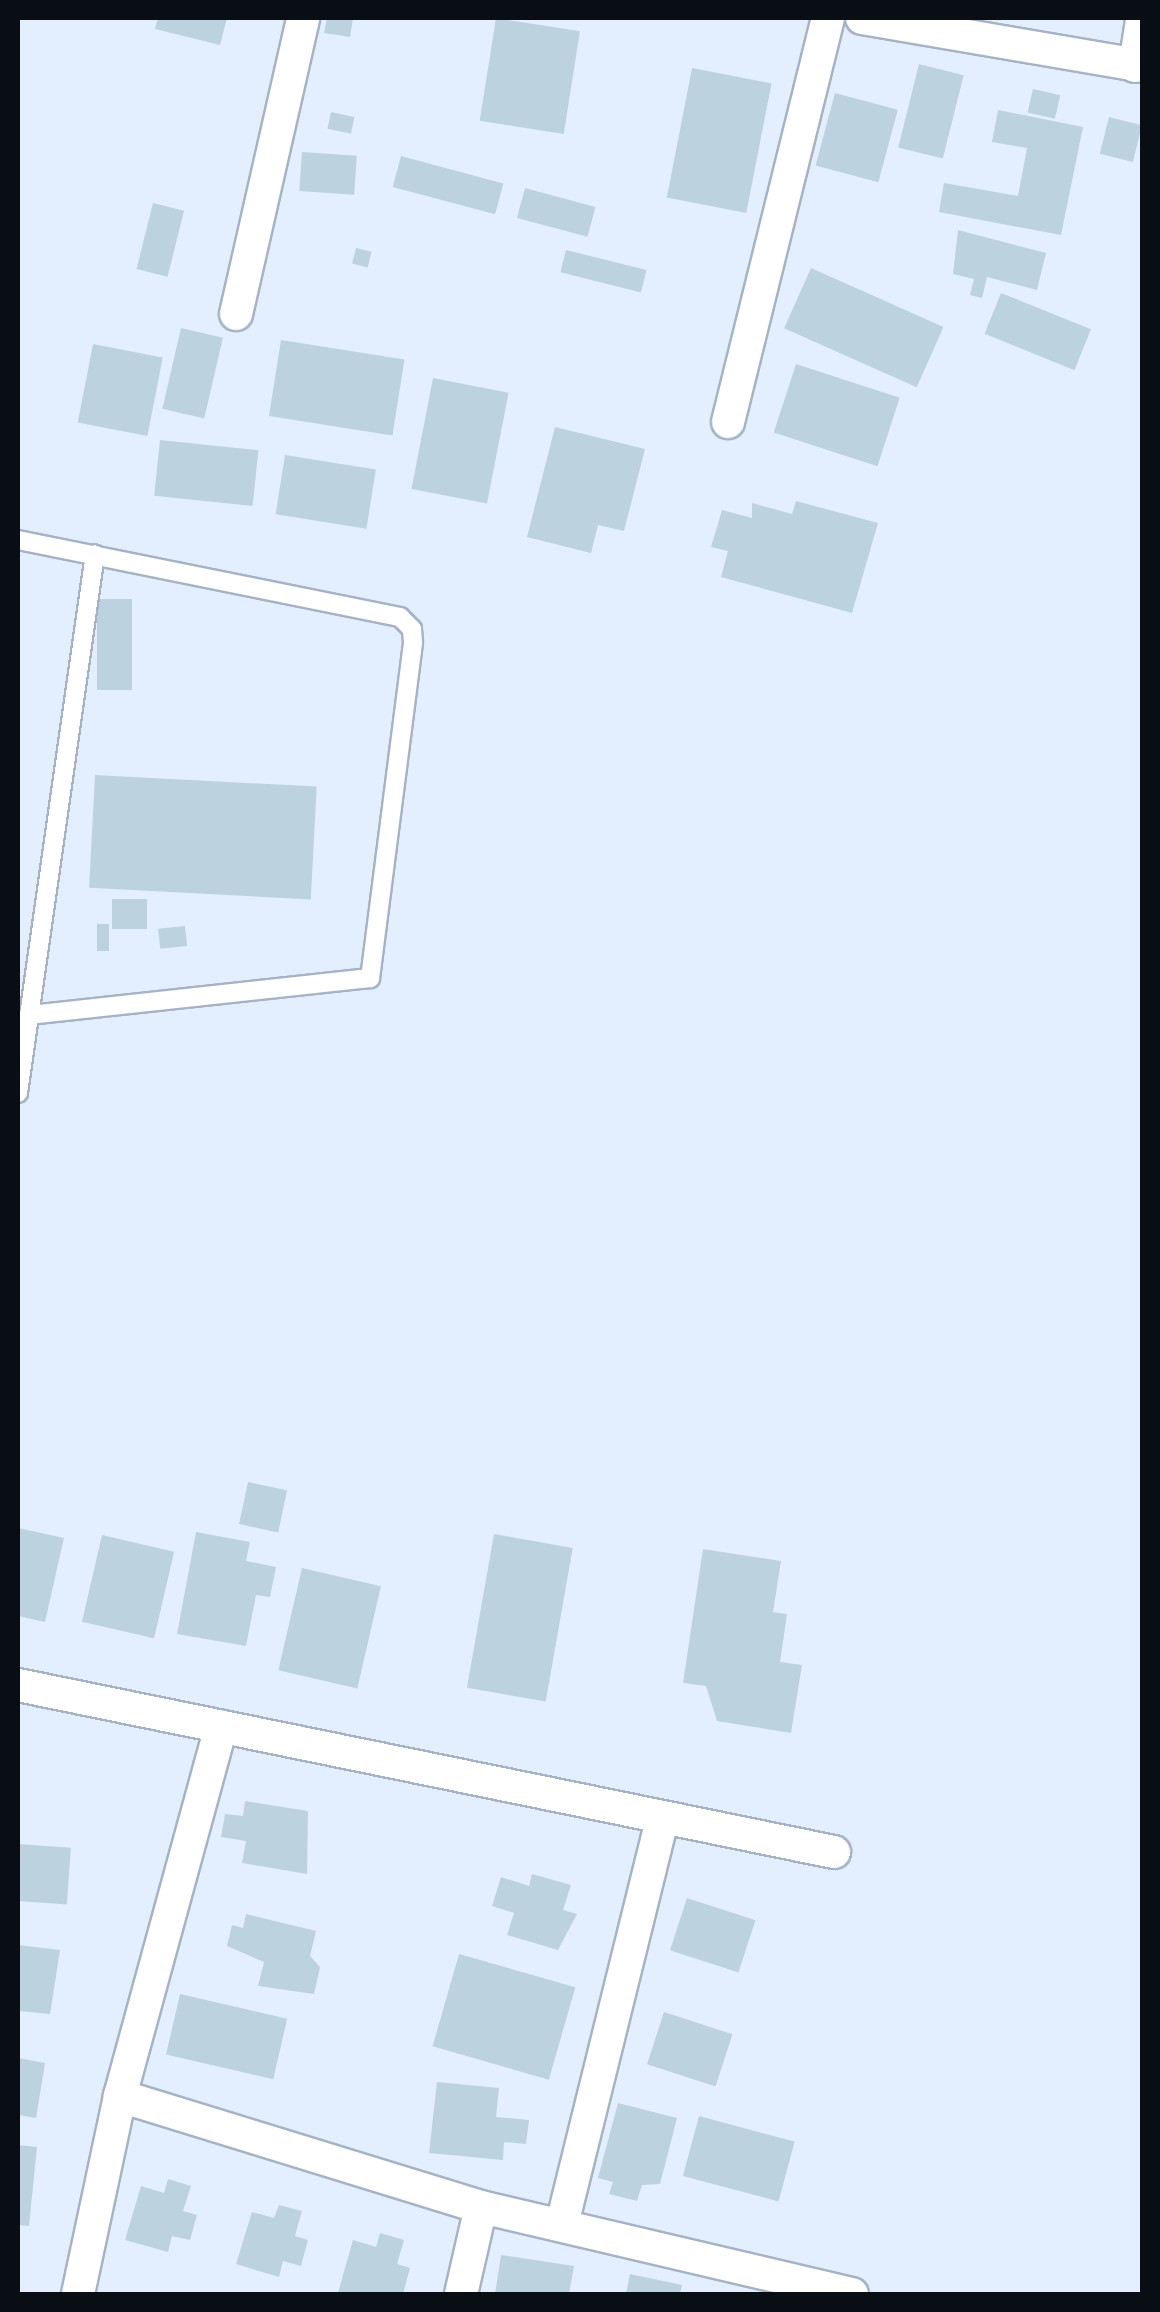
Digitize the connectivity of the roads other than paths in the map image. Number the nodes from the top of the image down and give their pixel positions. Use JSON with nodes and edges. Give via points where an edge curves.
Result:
{"nodes":[{"id":1,"x":303,"y":18,"type":"edge"},
{"id":2,"x":828,"y":18,"type":"edge"},
{"id":3,"x":862,"y":18,"type":"edge"},
{"id":4,"x":1142,"y":20,"type":"edge"},
{"id":5,"x":1139,"y":66,"type":"edge"},
{"id":6,"x":236,"y":314,"type":"dead end"},
{"id":7,"x":728,"y":422,"type":"dead end"},
{"id":8,"x":18,"y":540,"type":"edge"},
{"id":9,"x":95,"y":554,"type":"junction"},
{"id":10,"x":28,"y":1015,"type":"junction"},
{"id":11,"x":18,"y":1092,"type":"edge"},
{"id":12,"x":18,"y":1686,"type":"edge"},
{"id":13,"x":220,"y":1727,"type":"junction"},
{"id":14,"x":662,"y":1820,"type":"junction"},
{"id":15,"x":834,"y":1852,"type":"dead end"},
{"id":16,"x":120,"y":2096,"type":"junction"},
{"id":17,"x":481,"y":2207,"type":"junction"},
{"id":18,"x":562,"y":2224,"type":"junction"},
{"id":19,"x":78,"y":2294,"type":"edge"},
{"id":20,"x":461,"y":2294,"type":"edge"},
{"id":21,"x":852,"y":2294,"type":"edge"}],
"edges":[{"from":1,"to":6,"type":"street"},
{"from":2,"to":7,"type":"street"},
{"from":3,"to":5,"type":"street"},
{"from":4,"to":5,"type":"street"},
{"from":8,"to":9,"type":"lane"},
{"from":9,"to":10,"type":"lane"},
{"from":9,"to":10,"type":"lane","via":[[400,617],[412,629],[370,978]]},
{"from":10,"to":11,"type":"lane"},
{"from":12,"to":13,"type":"street"},
{"from":13,"to":14,"type":"street"},
{"from":13,"to":16,"type":"street"},
{"from":14,"to":15,"type":"street"},
{"from":14,"to":18,"type":"street"},
{"from":16,"to":17,"type":"street"},
{"from":16,"to":19,"type":"street"},
{"from":17,"to":18,"type":"street"},
{"from":17,"to":20,"type":"street"},
{"from":18,"to":21,"type":"street"}]}
